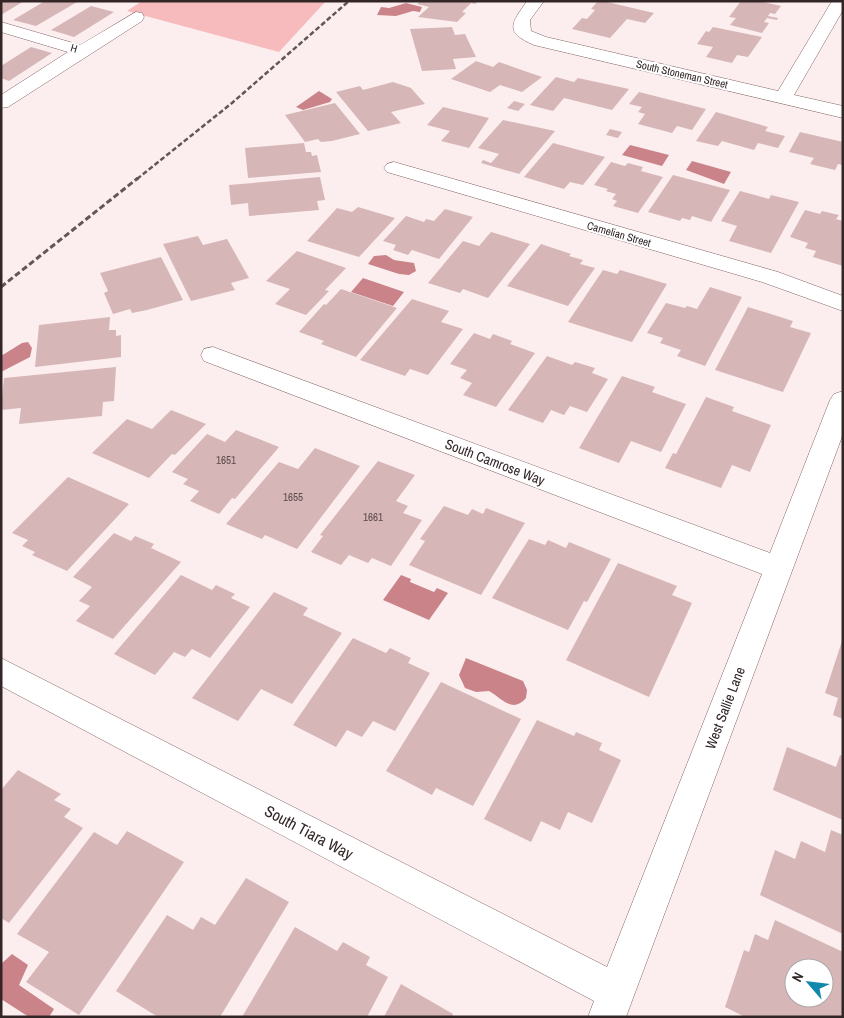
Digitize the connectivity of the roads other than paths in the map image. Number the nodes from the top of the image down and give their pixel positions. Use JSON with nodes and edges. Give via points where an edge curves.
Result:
{"nodes":[{"id":1,"x":536,"y":1,"type":"edge"},
{"id":2,"x":840,"y":1,"type":"edge"},
{"id":3,"x":136,"y":17,"type":"dead end"},
{"id":4,"x":1,"y":27,"type":"edge"},
{"id":5,"x":82,"y":51,"type":"junction"},
{"id":6,"x":782,"y":98,"type":"junction"},
{"id":7,"x":1,"y":103,"type":"edge"},
{"id":8,"x":843,"y":112,"type":"edge"},
{"id":9,"x":394,"y":168,"type":"dead end"},
{"id":10,"x":843,"y":304,"type":"edge"},
{"id":11,"x":213,"y":355,"type":"dead end"},
{"id":12,"x":843,"y":400,"type":"edge"},
{"id":13,"x":778,"y":568,"type":"junction"},
{"id":14,"x":1,"y":671,"type":"edge"},
{"id":15,"x":612,"y":1005,"type":"edge"}],
"edges":[{"from":1,"to":6,"type":"street","name":"South Stoneman Street","via":[[522,20],[523,34],[540,41]]},
{"from":2,"to":6,"type":"street"},
{"from":3,"to":5,"type":"street"},
{"from":4,"to":5,"type":"street","name":"H"},
{"from":5,"to":7,"type":"street","name":"H"},
{"from":6,"to":8,"type":"street","name":"South Stoneman Street"},
{"from":9,"to":10,"type":"street","name":"Carnelian Street","via":[[770,278]]},
{"from":11,"to":13,"type":"street","name":"South Camrose Way"},
{"from":12,"to":13,"type":"street","name":"West Sallie Lane"},
{"from":13,"to":15,"type":"street","name":"West Sallie Lane"},
{"from":14,"to":15,"type":"street","name":"South Tiara Way"}]}
